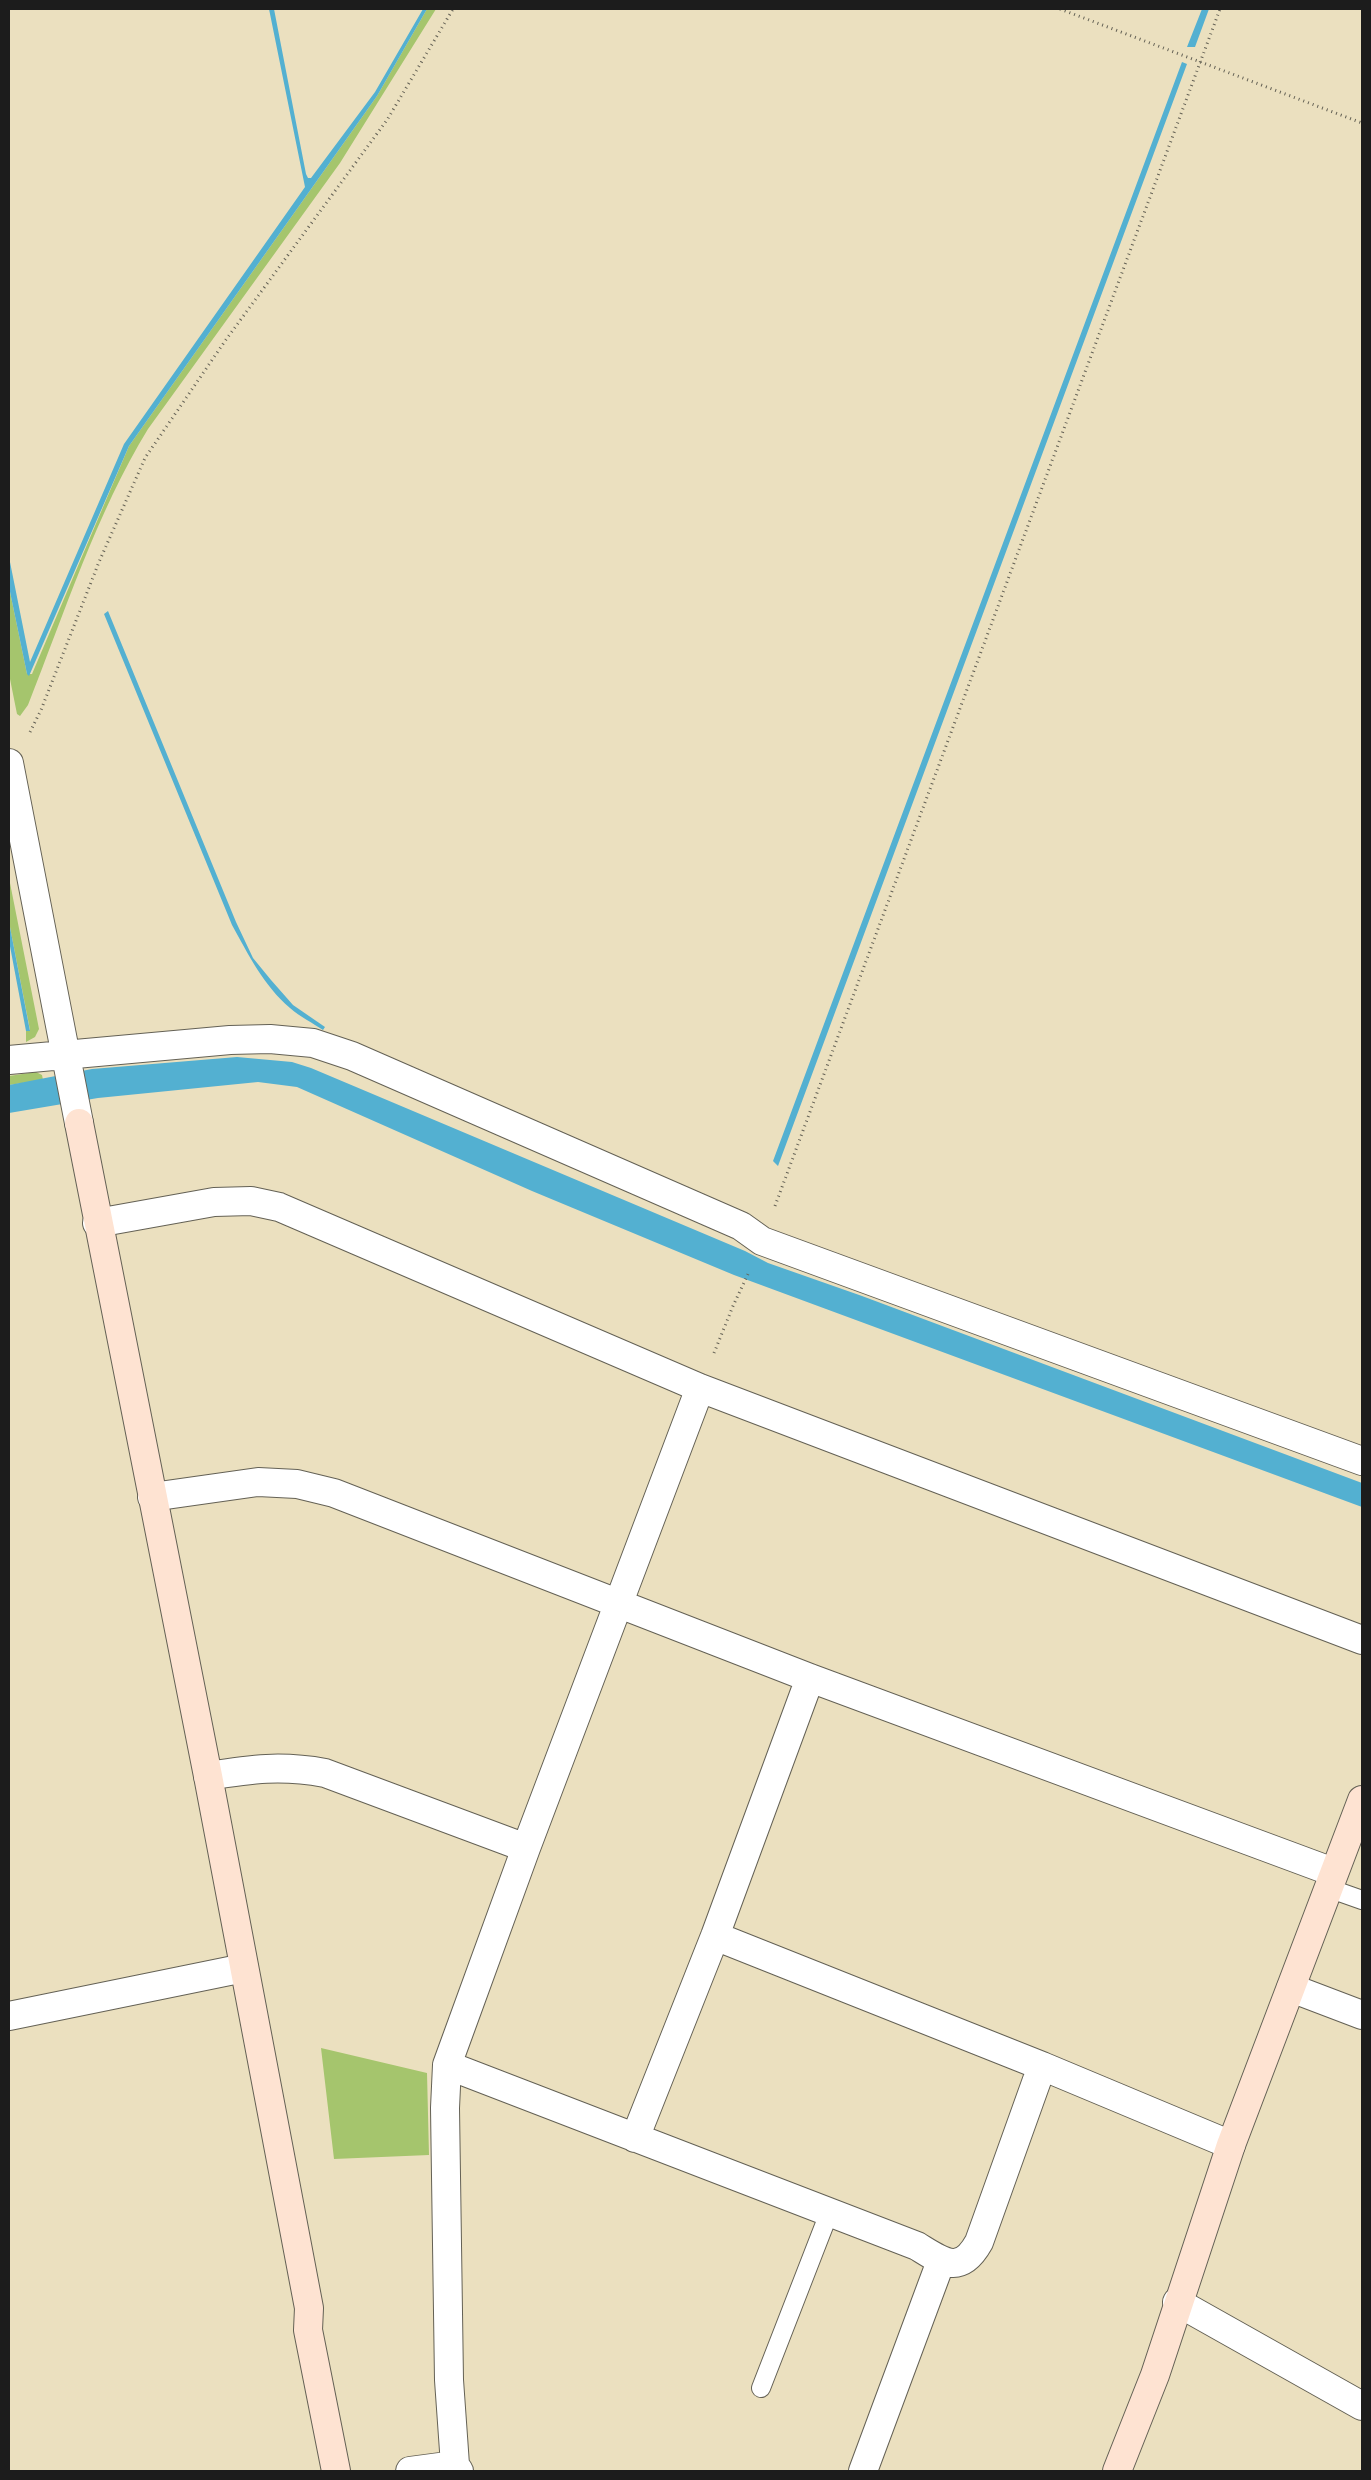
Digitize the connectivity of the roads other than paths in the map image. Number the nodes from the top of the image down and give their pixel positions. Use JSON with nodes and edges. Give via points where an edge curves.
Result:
{"nodes":[{"id":1,"x":10,"y":766,"type":"edge"},
{"id":2,"x":65,"y":1055,"type":"junction"},
{"id":3,"x":9,"y":1060,"type":"edge"},
{"id":4,"x":98,"y":1223,"type":"junction"},
{"id":5,"x":700,"y":1388,"type":"junction"},
{"id":6,"x":1362,"y":1461,"type":"edge"},
{"id":7,"x":152,"y":1497,"type":"junction"},
{"id":8,"x":619,"y":1603,"type":"junction"},
{"id":9,"x":1362,"y":1640,"type":"edge"},
{"id":10,"x":810,"y":1678,"type":"junction"},
{"id":11,"x":208,"y":1776,"type":"junction"},
{"id":12,"x":1362,"y":1800,"type":"edge"},
{"id":13,"x":526,"y":1848,"type":"junction"},
{"id":14,"x":1330,"y":1880,"type":"junction"},
{"id":15,"x":1362,"y":1900,"type":"edge"},
{"id":16,"x":715,"y":1936,"type":"junction"},
{"id":17,"x":244,"y":1968,"type":"junction"},
{"id":18,"x":1291,"y":1988,"type":"junction"},
{"id":19,"x":1362,"y":2015,"type":"edge"},
{"id":20,"x":9,"y":2016,"type":"edge"},
{"id":21,"x":447,"y":2065,"type":"junction"},
{"id":22,"x":1042,"y":2066,"type":"junction"},
{"id":23,"x":635,"y":2138,"type":"junction"},
{"id":24,"x":1231,"y":2145,"type":"junction"},
{"id":25,"x":829,"y":2213,"type":"junction"},
{"id":26,"x":941,"y":2261,"type":"junction"},
{"id":27,"x":1177,"y":2302,"type":"junction"},
{"id":28,"x":761,"y":2388,"type":"dead end"},
{"id":29,"x":1362,"y":2406,"type":"edge"},
{"id":30,"x":457,"y":2468,"type":"edge"},
{"id":31,"x":336,"y":2471,"type":"edge"},
{"id":32,"x":410,"y":2471,"type":"edge"},
{"id":33,"x":863,"y":2471,"type":"edge"},
{"id":34,"x":1118,"y":2471,"type":"edge"}],
"edges":[{"from":1,"to":2,"type":"street"},
{"from":2,"to":3,"type":"street"},
{"from":2,"to":4,"type":"street"},
{"from":2,"to":6,"type":"street","via":[[230,1040],[313,1043],[352,1056],[732,1222],[762,1241]]},
{"from":4,"to":5,"type":"street","via":[[214,1202],[251,1201],[279,1207]]},
{"from":4,"to":7,"type":"street"},
{"from":5,"to":8,"type":"street"},
{"from":5,"to":9,"type":"street"},
{"from":7,"to":8,"type":"street","via":[[258,1482],[298,1484],[334,1494]]},
{"from":7,"to":11,"type":"street"},
{"from":8,"to":10,"type":"street"},
{"from":8,"to":13,"type":"street"},
{"from":10,"to":14,"type":"street"},
{"from":10,"to":16,"type":"street"},
{"from":11,"to":13,"type":"street","via":[[293,1767],[325,1773]]},
{"from":11,"to":17,"type":"street"},
{"from":12,"to":14,"type":"street"},
{"from":13,"to":21,"type":"street"},
{"from":14,"to":15,"type":"lane"},
{"from":14,"to":18,"type":"street"},
{"from":16,"to":22,"type":"street"},
{"from":16,"to":23,"type":"street"},
{"from":17,"to":20,"type":"street"},
{"from":17,"to":31,"type":"street","via":[[309,2308],[308,2330]]},
{"from":18,"to":19,"type":"street"},
{"from":18,"to":24,"type":"street"},
{"from":21,"to":23,"type":"street"},
{"from":21,"to":30,"type":"street","via":[[449,2380]]},
{"from":22,"to":24,"type":"street"},
{"from":22,"to":26,"type":"street","via":[[979,2242],[971,2257],[957,2263]]},
{"from":23,"to":25,"type":"street"},
{"from":24,"to":27,"type":"street"},
{"from":25,"to":26,"type":"street","via":[[916,2246]]},
{"from":25,"to":28,"type":"lane"},
{"from":26,"to":33,"type":"street"},
{"from":27,"to":29,"type":"street"},
{"from":27,"to":34,"type":"street"},
{"from":30,"to":32,"type":"street"}]}
